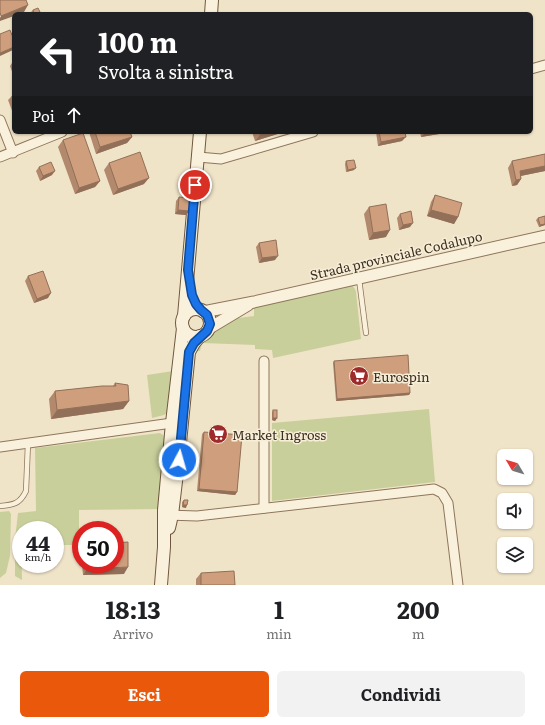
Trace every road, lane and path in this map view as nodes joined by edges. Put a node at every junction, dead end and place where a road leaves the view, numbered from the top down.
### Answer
1 (212, 0) edge
2 (211, 12) edge
3 (545, 65) edge
4 (533, 69) edge
5 (0, 120) edge
6 (57, 134) edge
7 (200, 134) edge
8 (306, 134) edge
9 (13, 153) junction
10 (0, 157) edge
11 (198, 157) junction
12 (545, 236) edge
13 (188, 270) junction
14 (359, 278) junction
15 (254, 302) junction
16 (202, 311) junction
17 (184, 322) junction
18 (204, 333) junction
19 (366, 333) dead end
20 (264, 361) dead end
21 (188, 366) junction
22 (172, 423) junction
23 (28, 443) junction
24 (0, 447) edge
25 (177, 473) junction
26 (0, 506) edge
27 (264, 508) junction
28 (168, 515) junction
29 (161, 585) edge
30 (458, 585) edge

1 - 2 main road
3 - 4 street
5 - 9 street
6 - 9 street
7 - 11 main road
8 - 11 street
9 - 10 street
11 - 13 main road
12 - 14 street, Strada provinciale Codalupo
13 - 16 main road
13 - 17 main road
14 - 15 street, Strada provinciale Codalupo
14 - 19 lane
15 - 16 street, Strada provinciale Codalupo
15 - 18 street
16 - 17 main road
16 - 18 main road
17 - 18 main road
17 - 22 main road
18 - 21 main road
20 - 27 street
21 - 22 street
21 - 25 main road
22 - 23 street
22 - 25 street
22 - 28 main road
23 - 24 street
23 - 26 lane
25 - 28 main road
27 - 28 street
27 - 30 street
28 - 29 main road

